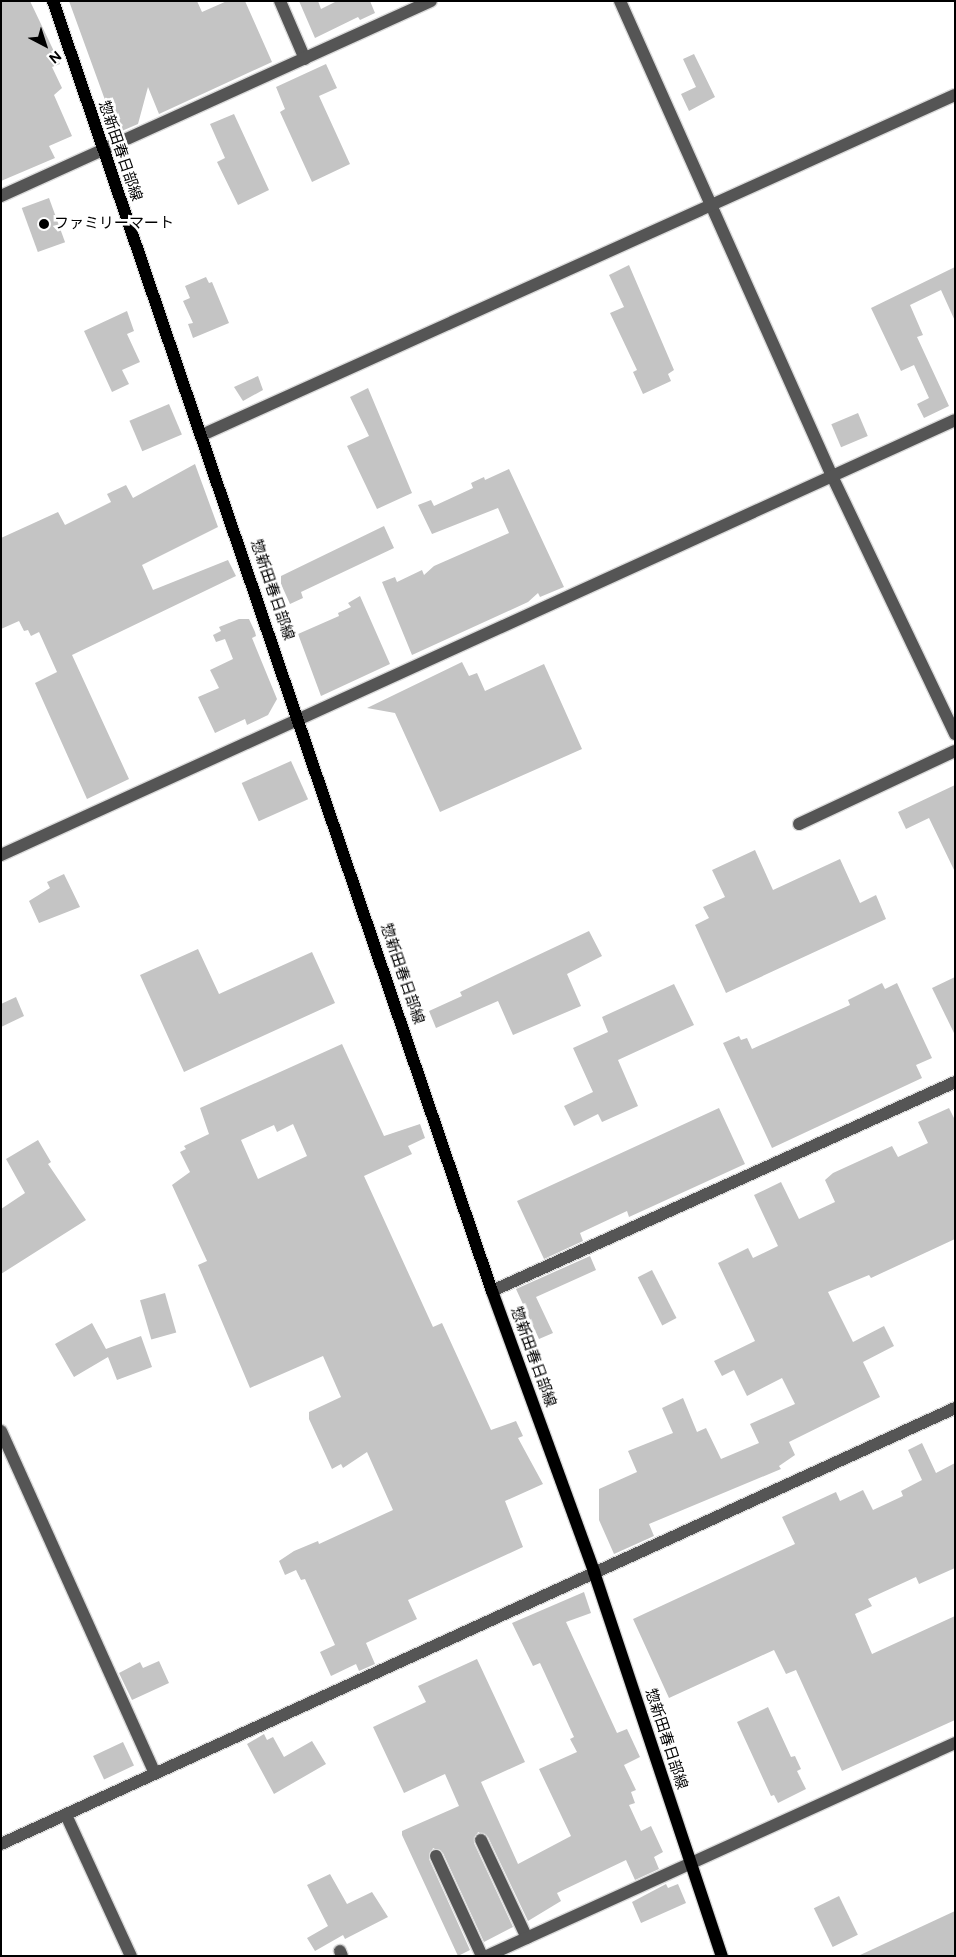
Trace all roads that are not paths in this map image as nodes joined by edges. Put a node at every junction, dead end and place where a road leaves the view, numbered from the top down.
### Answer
1 (53, 1) edge
2 (280, 1) edge
3 (432, 1) edge
4 (620, 1) edge
5 (305, 59) junction
6 (955, 95) edge
7 (102, 152) junction
8 (1, 196) edge
9 (712, 205) junction
10 (955, 420) edge
11 (202, 435) junction
12 (832, 476) junction
13 (299, 720) junction
14 (955, 734) edge
15 (955, 751) edge
16 (799, 824) dead end
17 (1, 855) edge
18 (955, 1082) edge
19 (492, 1291) junction
20 (955, 1408) edge
21 (1, 1431) edge
22 (594, 1572) junction
23 (955, 1743) edge
24 (155, 1773) junction
25 (66, 1815) junction
26 (481, 1840) dead end
27 (1, 1844) edge
28 (436, 1856) dead end
29 (691, 1865) junction
30 (527, 1938) junction
31 (131, 1956) edge
32 (482, 1956) edge
33 (487, 1956) edge
34 (722, 1956) edge

1 - 7 main road, 惣新田春日部線
2 - 5 street
3 - 5 street
4 - 9 street
5 - 7 street
6 - 9 street
7 - 8 street
7 - 11 main road, 惣新田春日部線
9 - 11 street
9 - 12 street
10 - 12 street
11 - 13 main road, 惣新田春日部線
12 - 13 street
12 - 14 street
13 - 17 street
13 - 19 main road, 惣新田春日部線
15 - 16 street
18 - 19 street
19 - 22 main road, 惣新田春日部線
20 - 22 street
21 - 24 street
22 - 24 street
22 - 29 main road, 惣新田春日部線
23 - 29 street
24 - 25 street
25 - 27 street
25 - 31 street
26 - 30 street
28 - 32 street
29 - 30 street
29 - 34 main road, 惣新田春日部線
30 - 33 street

